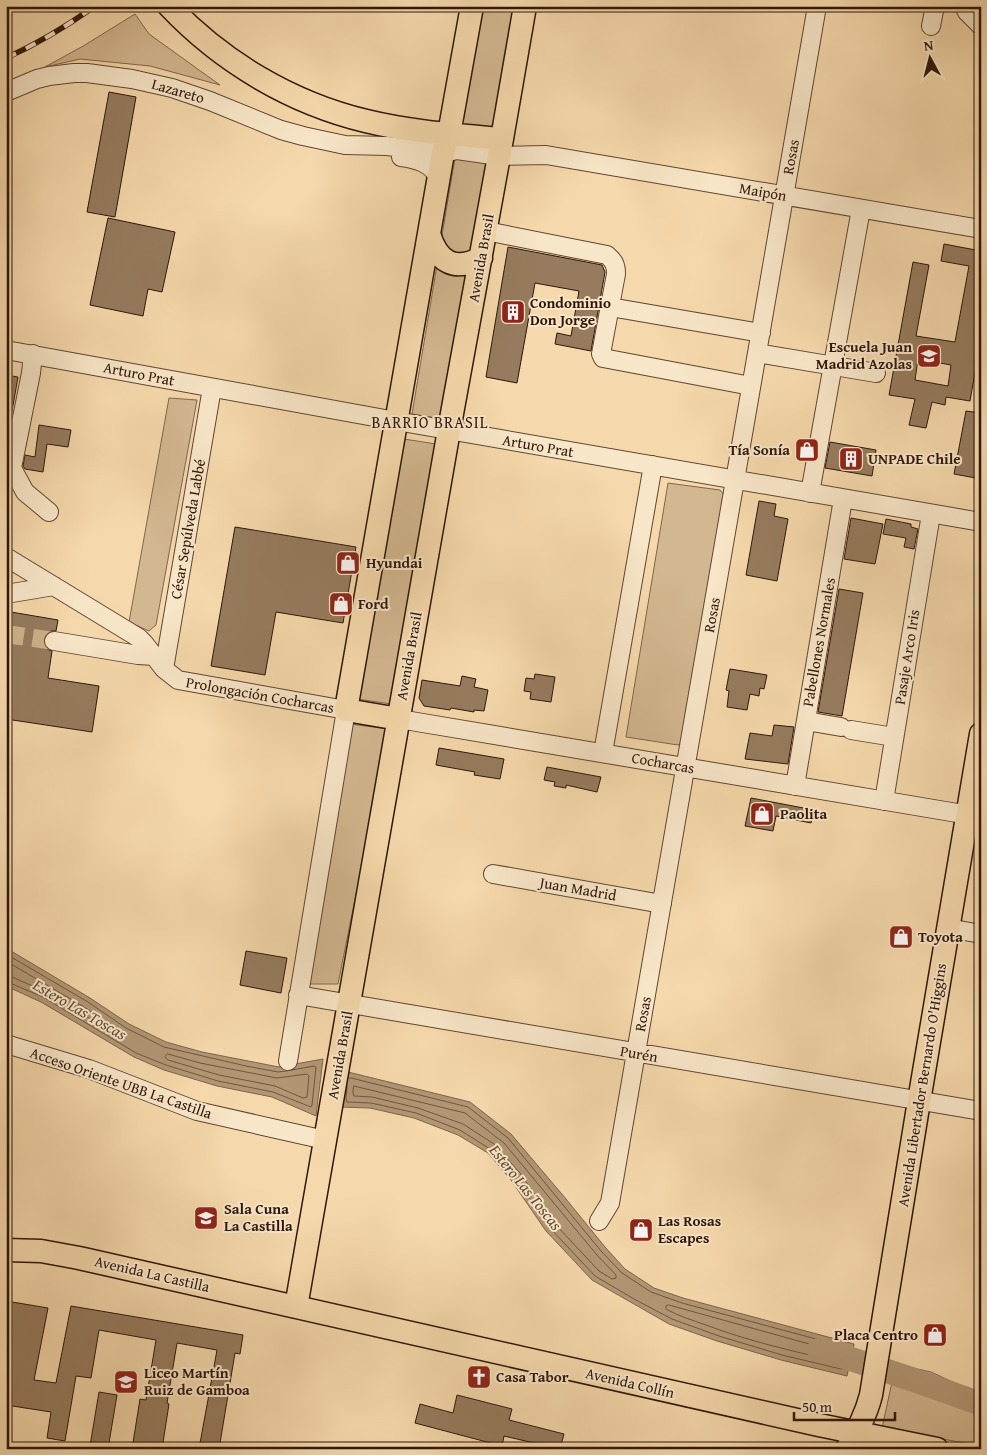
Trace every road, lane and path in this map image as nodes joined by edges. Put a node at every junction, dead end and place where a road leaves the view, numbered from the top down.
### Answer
1 (472, 6) edge
2 (525, 6) edge
3 (817, 6) edge
4 (935, 6) edge
5 (964, 6) edge
6 (170, 8) edge
7 (931, 26) dead end
8 (981, 26) edge
9 (6, 92) edge
10 (446, 144) junction
11 (345, 145) junction
12 (501, 147) junction
13 (439, 177) junction
14 (784, 196) junction
15 (861, 209) junction
16 (981, 229) edge
17 (486, 231) junction
18 (429, 234) junction
19 (481, 258) junction
20 (610, 308) junction
21 (760, 333) junction
22 (6, 350) edge
23 (757, 353) junction
24 (33, 354) junction
25 (833, 365) junction
26 (876, 373) dead end
27 (751, 386) junction
28 (212, 388) junction
29 (396, 421) junction
30 (449, 430) junction
31 (653, 466) junction
32 (735, 480) junction
33 (810, 493) junction
34 (843, 499) junction
35 (49, 512) dead end
36 (931, 514) junction
37 (981, 522) edge
38 (8, 560) edge
39 (54, 586) junction
40 (6, 594) edge
41 (54, 641) tunnel mouth
42 (159, 663) junction
43 (346, 710) junction
44 (398, 719) junction
45 (806, 721) junction
46 (981, 734) edge
47 (894, 737) junction
48 (603, 753) junction
49 (686, 767) junction
50 (795, 786) junction
51 (884, 801) junction
52 (974, 816) edge
53 (493, 874) dead end
54 (662, 904) junction
55 (948, 928) junction
56 (981, 934) edge
57 (298, 995) junction
58 (349, 1004) junction
59 (6, 1044) edge
60 (636, 1053) junction
61 (288, 1060) dead end
62 (919, 1101) junction
63 (981, 1111) edge
64 (326, 1134) junction
65 (599, 1221) dead end
66 (6, 1250) edge
67 (296, 1307) junction
68 (860, 1442) edge
69 (937, 1449) edge

1 - 10 main road
2 - 12 main road, Avenida Brasil
3 - 14 street, Rosas
4 - 7 street
5 - 8 street
6 - 10 main road, Maipón
9 - 11 street, Lazareto
10 - 11 street, Lazareto
10 - 12 main road, Maipón
10 - 13 main road
11 - 13 street, Lazareto
12 - 14 street, Maipón
12 - 17 main road, Avenida Brasil
13 - 18 main road
14 - 15 street, Maipón
14 - 21 street, Rosas
15 - 16 street, Maipón
15 - 25 street
17 - 19 main road, Avenida Brasil
17 - 20 street
18 - 19 main road
18 - 29 main road
19 - 30 main road, Avenida Brasil
20 - 21 street
20 - 27 street
21 - 23 street, Rosas
22 - 24 street, Arturo Prat
23 - 25 street
23 - 27 street, Rosas
24 - 28 street, Arturo Prat
24 - 35 street
25 - 26 street
25 - 33 street
27 - 32 street, Rosas
28 - 29 street, Arturo Prat
28 - 42 street, César Sepúlveda Labbé
29 - 30 street, Arturo Prat
29 - 43 main road
30 - 31 street, Arturo Prat
30 - 44 main road, Avenida Brasil
31 - 32 street, Arturo Prat
31 - 48 street
32 - 33 street, Arturo Prat
32 - 49 street, Rosas
33 - 34 street, Arturo Prat
34 - 36 street, Arturo Prat
34 - 45 street, Pabellones Normales
36 - 37 street, Arturo Prat
36 - 47 street, Pasaje Arco Iris
38 - 39 street, Prolongación Cocharcas
39 - 40 street
39 - 42 street, Prolongación Cocharcas
41 - 42 street
42 - 43 street, Prolongación Cocharcas
43 - 44 main road, Cocharcas
43 - 57 street
44 - 48 street, Cocharcas
44 - 58 main road, Avenida Brasil
45 - 47 street
45 - 50 street, Pabellones Normales
46 - 52 main road, Avenida Libertador Bernardo O'Higgins
47 - 51 street, Pasaje Arco Iris
48 - 49 street, Cocharcas
49 - 50 street, Cocharcas
49 - 54 street, Rosas
50 - 51 street, Cocharcas
51 - 52 street, Cocharcas
52 - 55 main road, Avenida Libertador Bernardo O'Higgins
53 - 54 street, Juan Madrid
54 - 60 street, Rosas
55 - 56 street
55 - 62 main road, Avenida Libertador Bernardo O'Higgins
57 - 58 street, Purén
57 - 61 street
58 - 60 street, Purén
58 - 64 main road, Avenida Brasil
59 - 64 street, Acceso Oriente UBB La Castilla
60 - 62 street, Purén
60 - 65 street, Rosas
62 - 63 street, Purén
62 - 68 main road, Avenida Libertador Bernardo O'Higgins
64 - 67 main road, Avenida Brasil
66 - 67 main road, Avenida La Castilla
67 - 68 main road, Avenida Collín
68 - 69 main road, Avenida Collín

